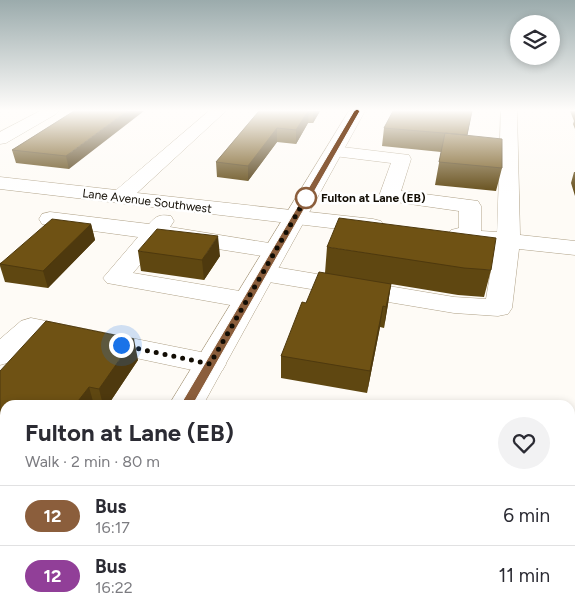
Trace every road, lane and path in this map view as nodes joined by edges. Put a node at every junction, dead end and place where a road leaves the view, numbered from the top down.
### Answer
1 (185, 140) edge
2 (340, 140) edge
3 (509, 140) edge
4 (334, 151) junction
5 (0, 183) edge
6 (78, 192) junction
7 (120, 197) junction
8 (176, 204) junction
9 (294, 218) junction
10 (394, 229) edge
11 (155, 232) junction
12 (442, 234) edge
13 (470, 237) junction
14 (508, 240) junction
15 (575, 248) edge
16 (269, 262) junction
17 (247, 300) junction
18 (0, 355) edge
19 (210, 364) junction
20 (189, 400) edge

1 - 7 street
2 - 4 street
3 - 14 street
4 - 9 street
4 - 13 street
5 - 6 street, Lane Avenue Southwest
6 - 7 street, Lane Avenue Southwest
6 - 11 street
7 - 8 street, Lane Avenue Southwest
8 - 9 street, Lane Avenue Southwest
8 - 11 street
9 - 10 street, Lane Avenue Southwest
9 - 16 street
11 - 16 street
11 - 17 street
12 - 13 street
13 - 14 street
14 - 15 street
14 - 16 street
16 - 17 street
17 - 19 street
18 - 19 street
19 - 20 street

